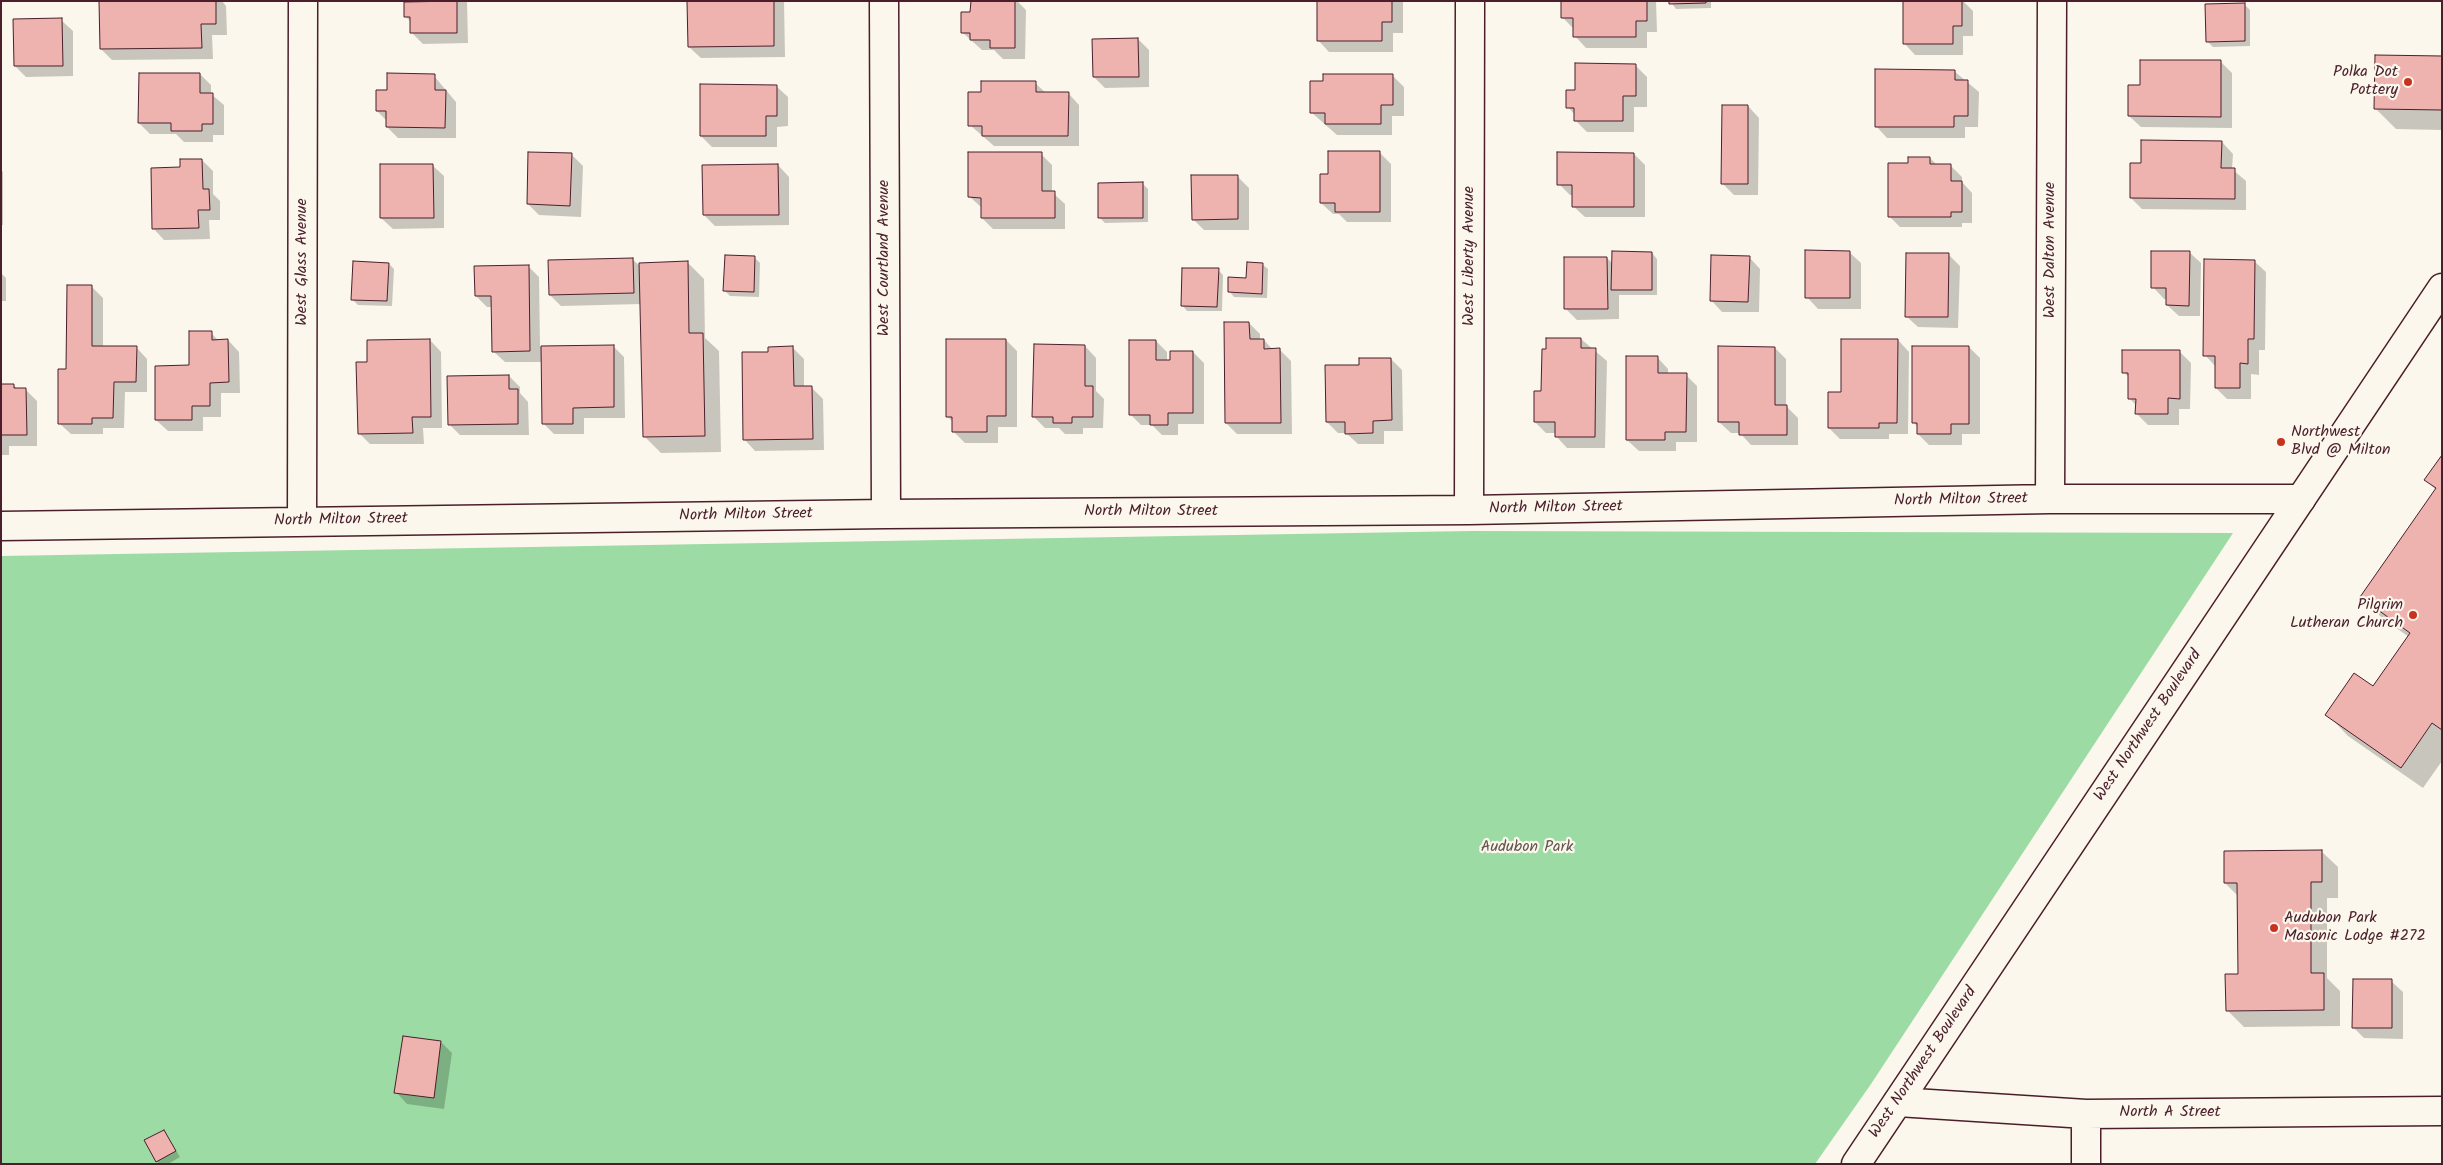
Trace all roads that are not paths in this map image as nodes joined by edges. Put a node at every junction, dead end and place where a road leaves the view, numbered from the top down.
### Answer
1 (304, 1) edge
2 (884, 1) edge
3 (1470, 1) edge
4 (2052, 1) edge
5 (2442, 288) edge
6 (2050, 499) junction
7 (2300, 499) junction
8 (1469, 510) junction
9 (886, 514) junction
10 (302, 522) junction
11 (1, 526) edge
12 (1898, 1102) junction
13 (2442, 1111) edge
14 (2086, 1114) junction
15 (1856, 1164) edge
16 (2086, 1164) edge

1 - 10 street, West Glass Avenue
2 - 9 street, West Courtland Avenue
3 - 8 street, West Liberty Avenue
4 - 6 street, West Dalton Avenue
5 - 7 street, West Northwest Boulevard
6 - 7 street, North Milton Street
6 - 8 street, North Milton Street
7 - 12 street, West Northwest Boulevard
8 - 9 street, North Milton Street
9 - 10 street, North Milton Street
10 - 11 street, North Milton Street
12 - 14 street, North A Street
12 - 15 street, West Northwest Boulevard
13 - 14 street, North A Street
14 - 16 street

